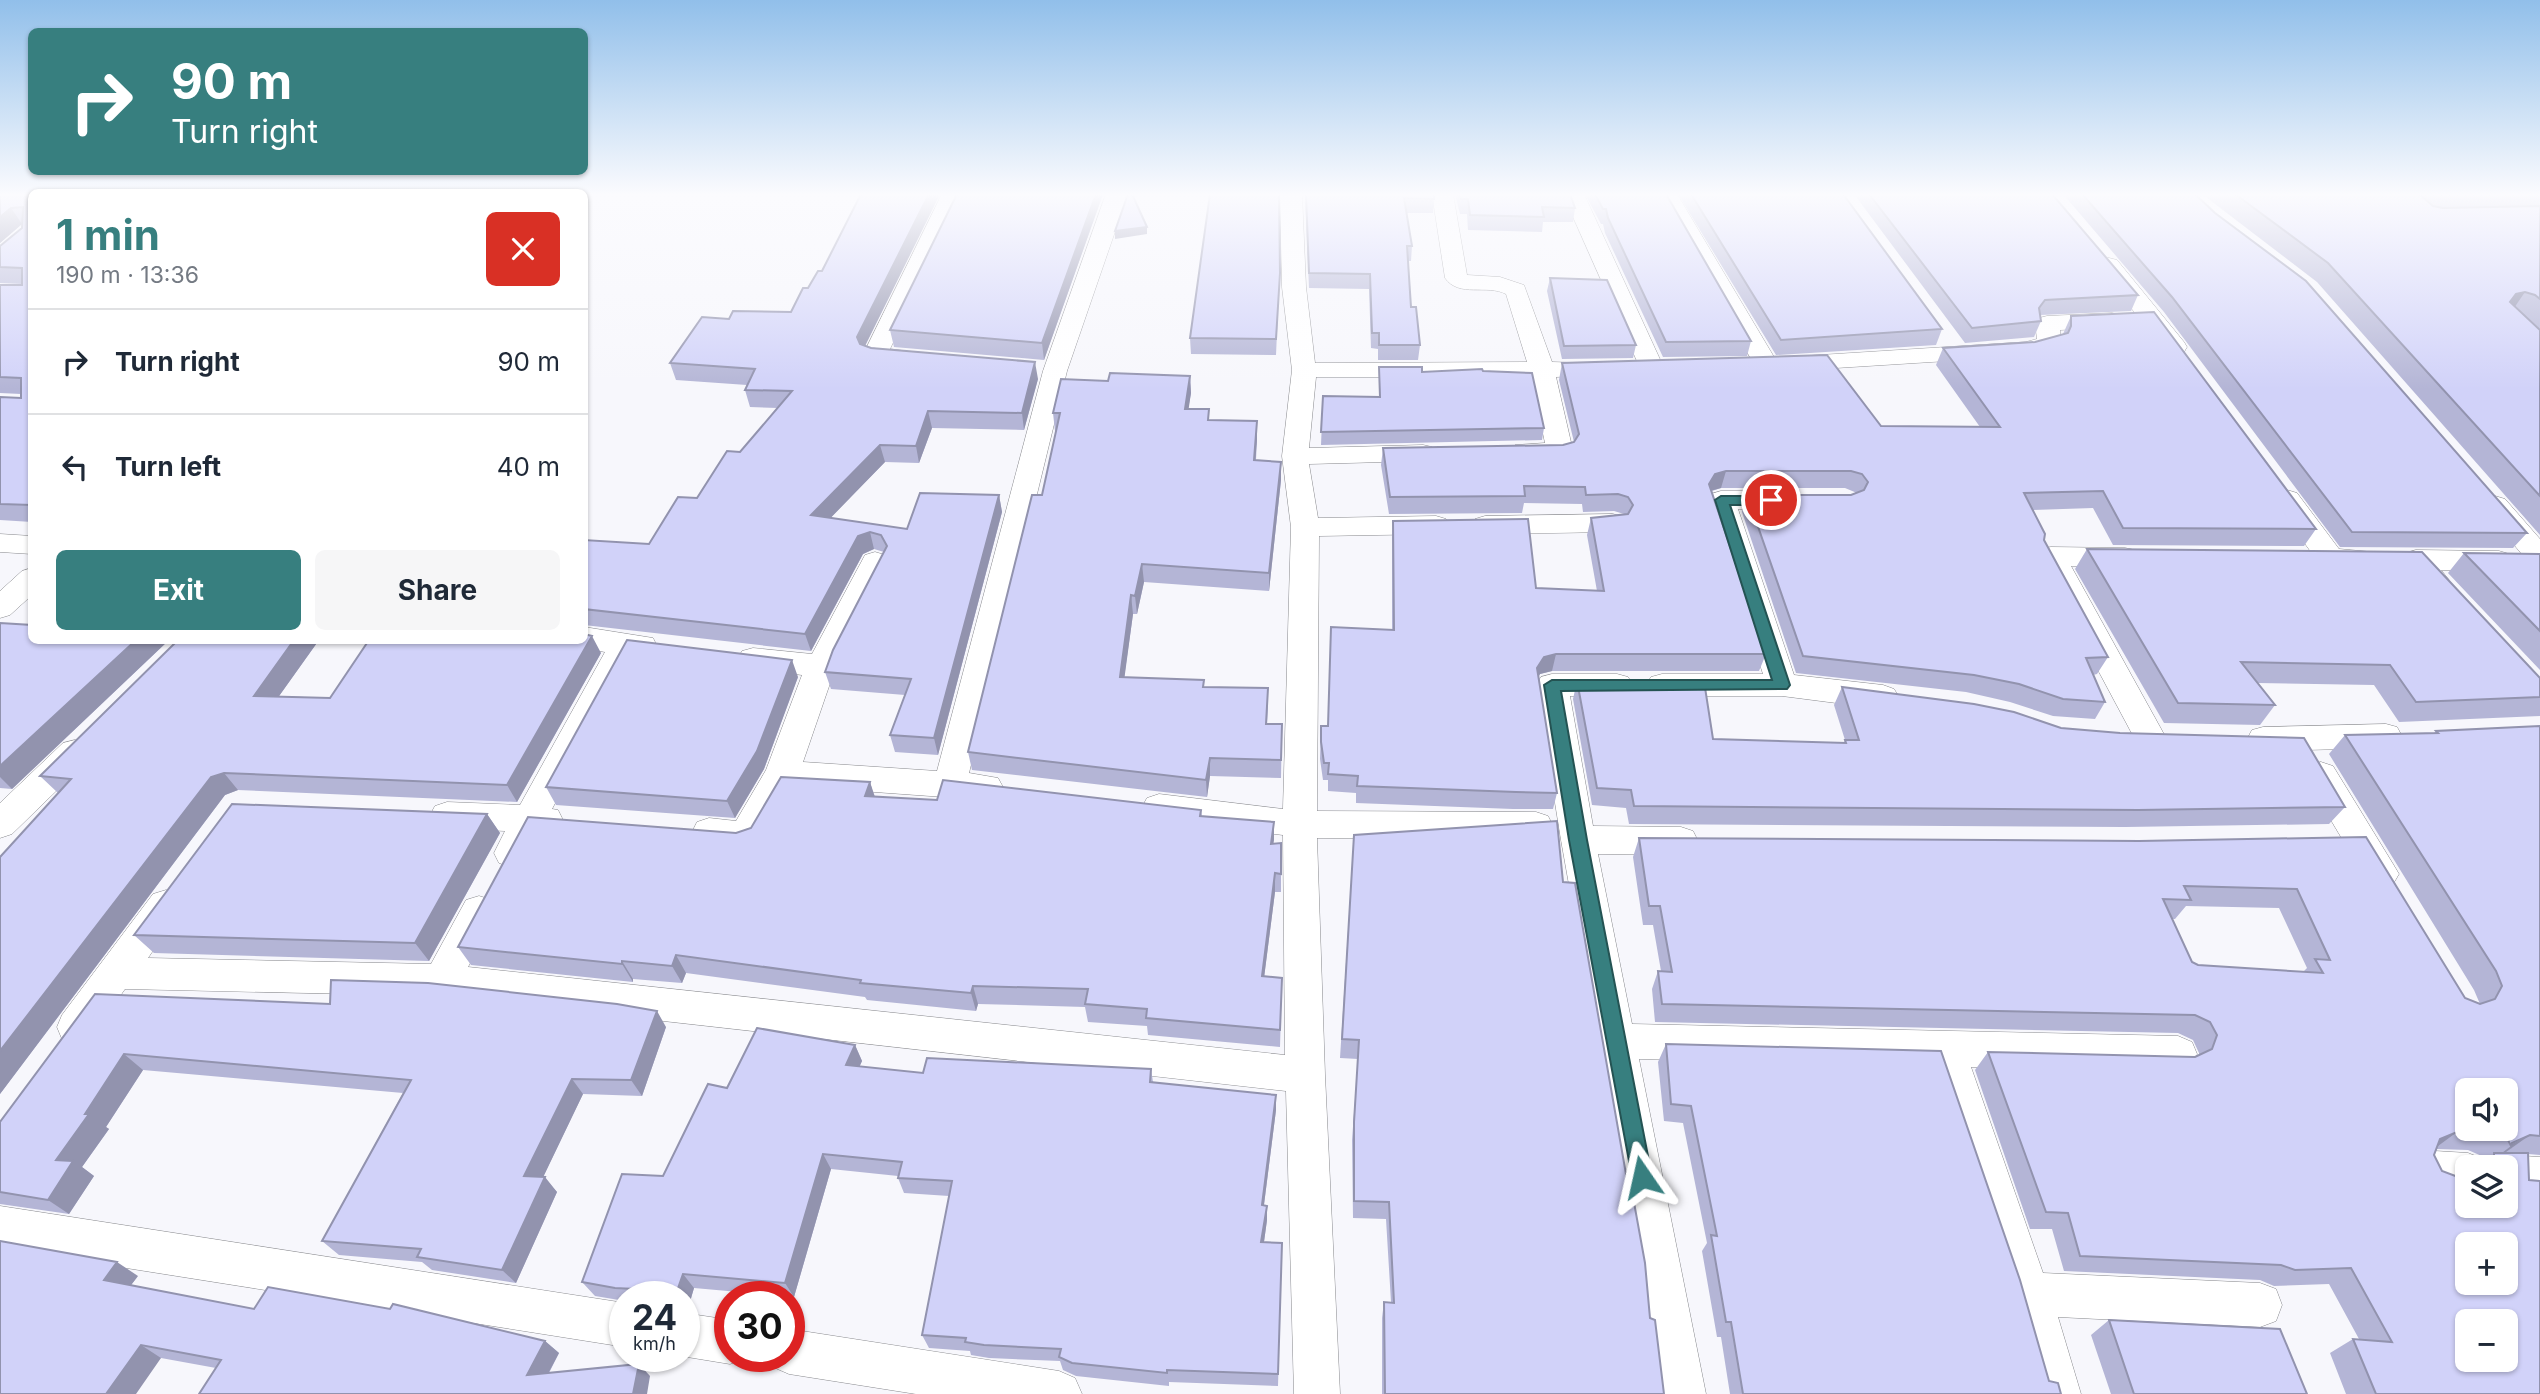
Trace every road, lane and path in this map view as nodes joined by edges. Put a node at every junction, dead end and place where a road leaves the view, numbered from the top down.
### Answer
1 (921, 259) edge
2 (1089, 259) edge
3 (1293, 259) edge
4 (1453, 259) edge
5 (1602, 259) edge
6 (1705, 259) edge
7 (2104, 259) edge
8 (2154, 319) junction
9 (1942, 332) edge
10 (1957, 353) junction
11 (931, 360) edge
12 (2186, 362) edge
13 (1742, 366) edge
14 (1768, 366) junction
15 (1651, 368) junction
16 (1677, 368) edge
17 (1304, 370) junction
18 (1542, 370) junction
19 (1504, 452) edge
20 (1448, 453) edge
21 (1295, 456) junction
22 (2274, 482) edge
23 (2477, 485) edge
24 (1817, 500) edge
25 (1612, 523) edge
26 (1305, 527) junction
27 (0, 543) edge
28 (28, 545) edge
29 (2149, 557) edge
30 (2540, 559) edge
31 (2416, 561) junction
32 (875, 562) edge
33 (28, 582) edge
34 (2454, 601) edge
35 (0, 608) edge
36 (588, 639) edge
37 (624, 644) junction
38 (676, 650) edge
39 (729, 656) edge
40 (821, 666) junction
41 (1782, 685) junction
42 (1913, 701) edge
43 (101, 727) edge
44 (2414, 735) edge
45 (2108, 736) edge
46 (2231, 738) edge
47 (2300, 741) junction
48 (782, 773) junction
49 (950, 783) junction
50 (1017, 791) edge
51 (1125, 803) edge
52 (418, 814) edge
53 (529, 819) junction
54 (583, 823) edge
55 (0, 824) edge
56 (1300, 824) junction
57 (678, 830) edge
58 (1577, 833) junction
59 (2319, 840) edge
60 (2361, 840) junction
61 (1714, 841) edge
62 (181, 884) edge
63 (2396, 898) edge
64 (116, 973) junction
65 (442, 980) junction
66 (1616, 1041) junction
67 (1945, 1048) junction
68 (58, 1051) edge
69 (2178, 1054) edge
70 (1304, 1075) junction
71 (2518, 1176) edge
72 (2540, 1177) edge
73 (0, 1227) edge
74 (2029, 1294) junction
75 (2260, 1305) dead end
76 (609, 1322) edge
77 (805, 1354) edge
78 (1059, 1394) edge
79 (1317, 1394) edge
80 (1684, 1394) edge
81 (2058, 1394) edge

1 - 11 street
2 - 49 street
3 - 17 street
4 - 18 street
5 - 15 street
6 - 14 street
7 - 8 street
8 - 10 street
8 - 12 street
9 - 10 street
10 - 14 street
13 - 14 street
15 - 16 street
15 - 18 street
17 - 18 street
17 - 21 street
18 - 19 street
20 - 21 street
21 - 26 street
22 - 31 street
23 - 30 street
24 - 41 street
25 - 26 street
26 - 56 street
27 - 28 street
29 - 45 street
30 - 31 street
31 - 34 street
32 - 40 street
33 - 35 street
36 - 37 street
37 - 38 street
37 - 53 street
39 - 40 street
40 - 48 street
41 - 42 street
41 - 58 street
43 - 55 street
44 - 47 street
46 - 47 street
47 - 60 street
48 - 49 street
48 - 57 street
49 - 50 street
51 - 56 street
52 - 53 street
53 - 54 street
53 - 65 street
56 - 58 street
56 - 70 street
58 - 61 street
58 - 66 street
59 - 60 street
60 - 63 street
62 - 64 street
64 - 65 street
64 - 68 street
65 - 70 street
66 - 67 street
66 - 80 street
67 - 69 street
67 - 74 street
70 - 79 street
71 - 72 street
73 - 76 street
74 - 75 street
74 - 81 street
77 - 78 street

